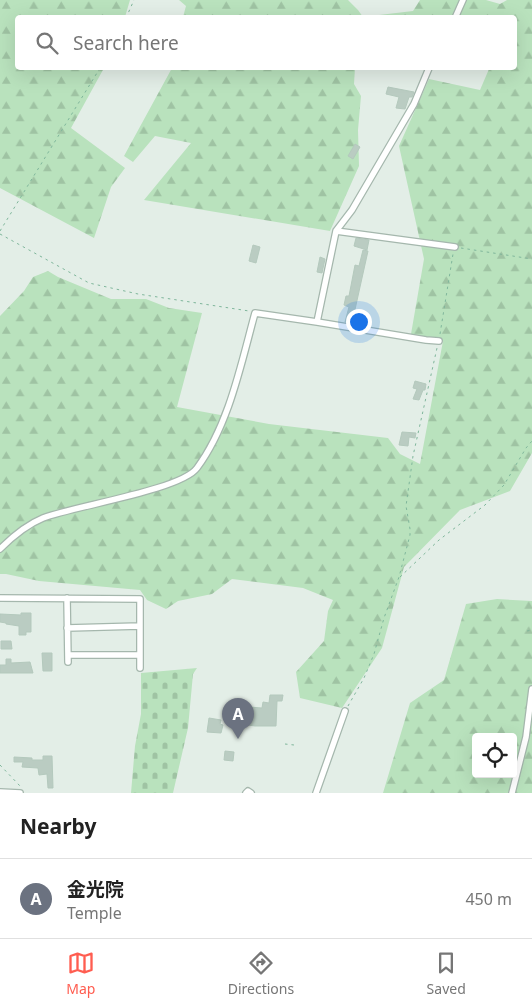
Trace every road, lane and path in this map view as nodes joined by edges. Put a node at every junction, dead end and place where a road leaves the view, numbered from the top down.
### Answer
1 (134, 0) edge
2 (463, 0) edge
3 (127, 15) edge
4 (456, 15) edge
5 (99, 70) edge
6 (428, 70) edge
7 (336, 231) junction
8 (0, 233) edge
9 (455, 247) junction
10 (532, 260) edge
11 (256, 312) junction
12 (317, 322) junction
13 (439, 341) junction
14 (532, 442) edge
15 (0, 549) edge
16 (399, 577) junction
17 (0, 598) edge
18 (66, 598) junction
19 (140, 626) junction
20 (67, 628) junction
21 (532, 630) edge
22 (527, 631) dead end
23 (140, 655) junction
24 (140, 668) dead end
25 (532, 689) edge
26 (345, 711) joint
27 (286, 744) dead end
28 (294, 745) dead end
29 (0, 765) edge
30 (21, 790) edge
31 (0, 792) edge
32 (246, 793) edge
33 (251, 793) edge
34 (316, 793) edge
35 (512, 793) edge

1 - 3 path
2 - 4 street
5 - 8 path
6 - 7 street
7 - 9 street
7 - 12 street
8 - 11 path
9 - 10 path
9 - 13 path
11 - 12 street
11 - 15 street
12 - 13 street
13 - 16 path
14 - 16 path
16 - 26 path
17 - 18 street
18 - 19 street
18 - 20 street
19 - 20 street
19 - 23 street
20 - 23 street
21 - 22 path
23 - 24 street
25 - 35 street
26 - 34 street
27 - 28 path
29 - 30 path
30 - 31 street
32 - 33 street

